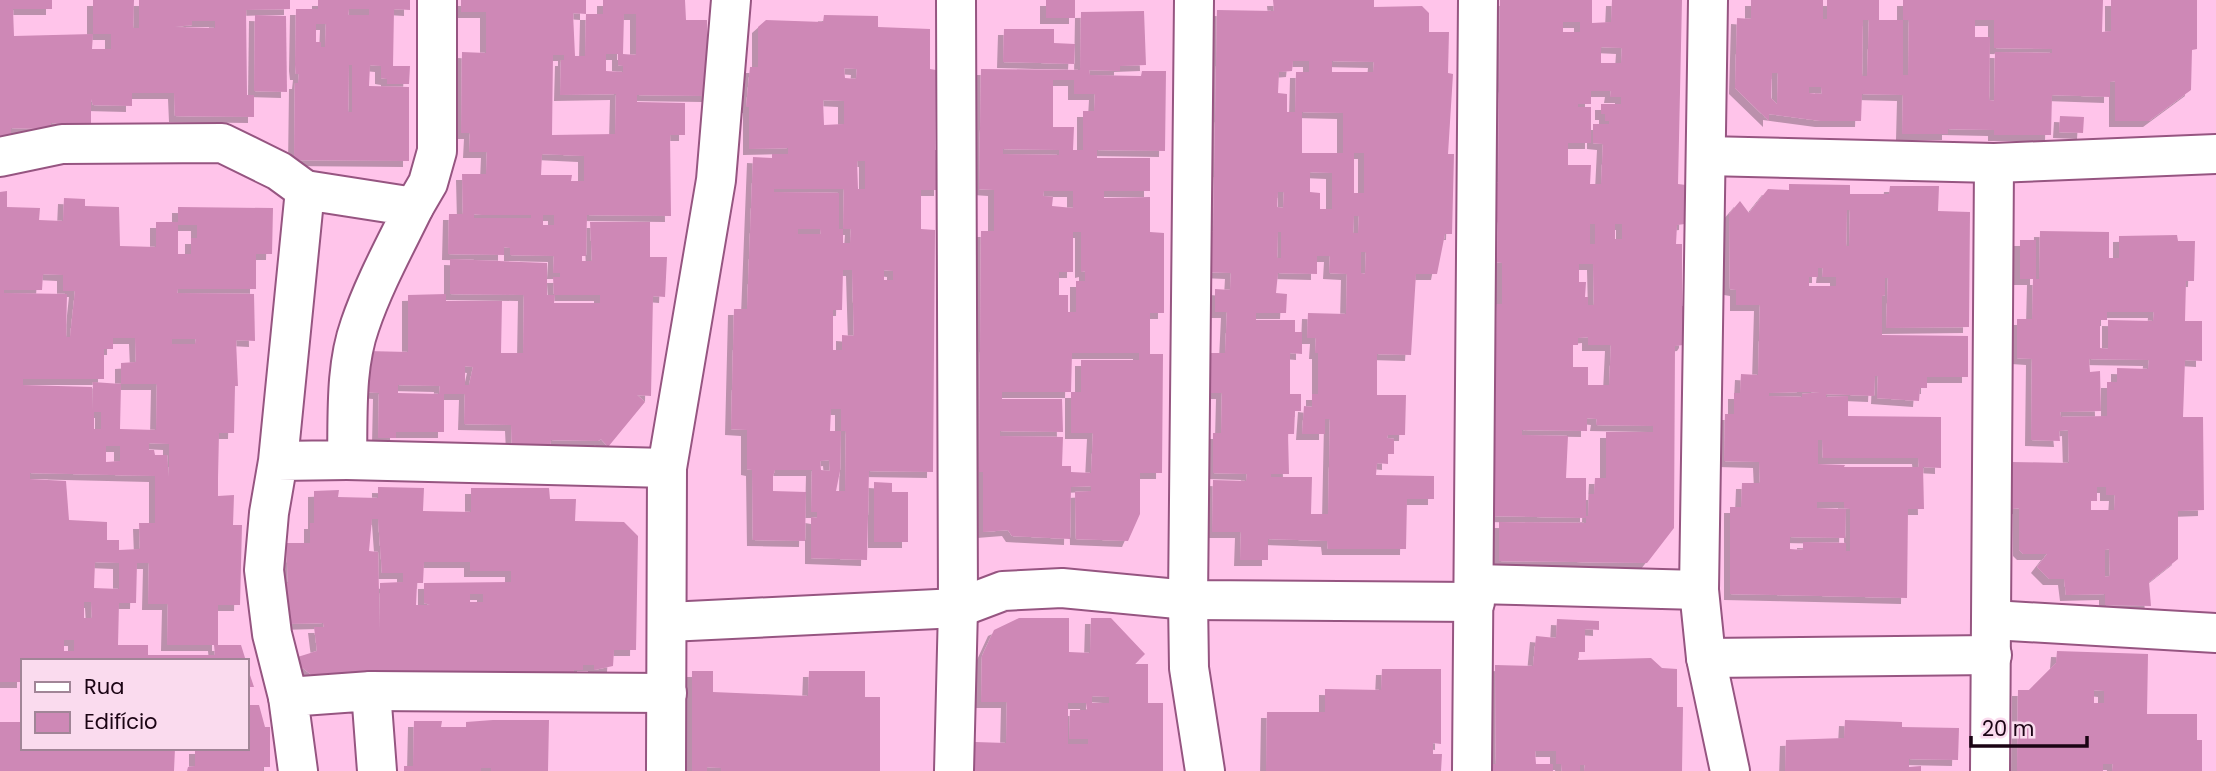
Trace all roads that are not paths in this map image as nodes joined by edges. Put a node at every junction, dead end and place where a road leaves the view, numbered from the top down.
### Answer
1 (437, 0) edge
2 (731, 0) edge
3 (956, 0) edge
4 (1194, 0) edge
5 (1478, 0) edge
6 (1708, 0) edge
7 (2216, 154) edge
8 (1706, 156) junction
9 (0, 157) edge
10 (1994, 163) junction
11 (305, 190) junction
12 (414, 207) junction
13 (347, 460) junction
14 (278, 461) junction
15 (667, 468) junction
16 (1699, 590) junction
17 (1475, 593) junction
18 (1188, 600) junction
19 (958, 608) junction
20 (668, 622) junction
21 (2216, 633) edge
22 (1992, 638) junction
23 (1706, 658) junction
24 (371, 691) junction
25 (667, 693) junction
26 (288, 697) junction
27 (298, 771) edge
28 (377, 771) edge
29 (666, 771) edge
30 (954, 771) edge
31 (1205, 771) edge
32 (1472, 771) edge
33 (1730, 771) edge
34 (1990, 771) edge

1 - 12 street
2 - 15 street
3 - 19 street
4 - 18 street
5 - 17 street
6 - 8 street
7 - 10 street
8 - 10 street
8 - 16 street
9 - 11 street
10 - 22 street
11 - 12 street
11 - 14 street
12 - 13 street
13 - 14 street
13 - 15 street
14 - 26 street
15 - 20 street
16 - 17 street
16 - 23 street
17 - 18 street
17 - 32 street
18 - 19 street
18 - 31 street
19 - 20 street
19 - 30 street
20 - 25 street
21 - 22 street
22 - 23 street
22 - 34 street
23 - 33 street
24 - 25 street
24 - 26 street
24 - 28 street
25 - 29 street
26 - 27 street

